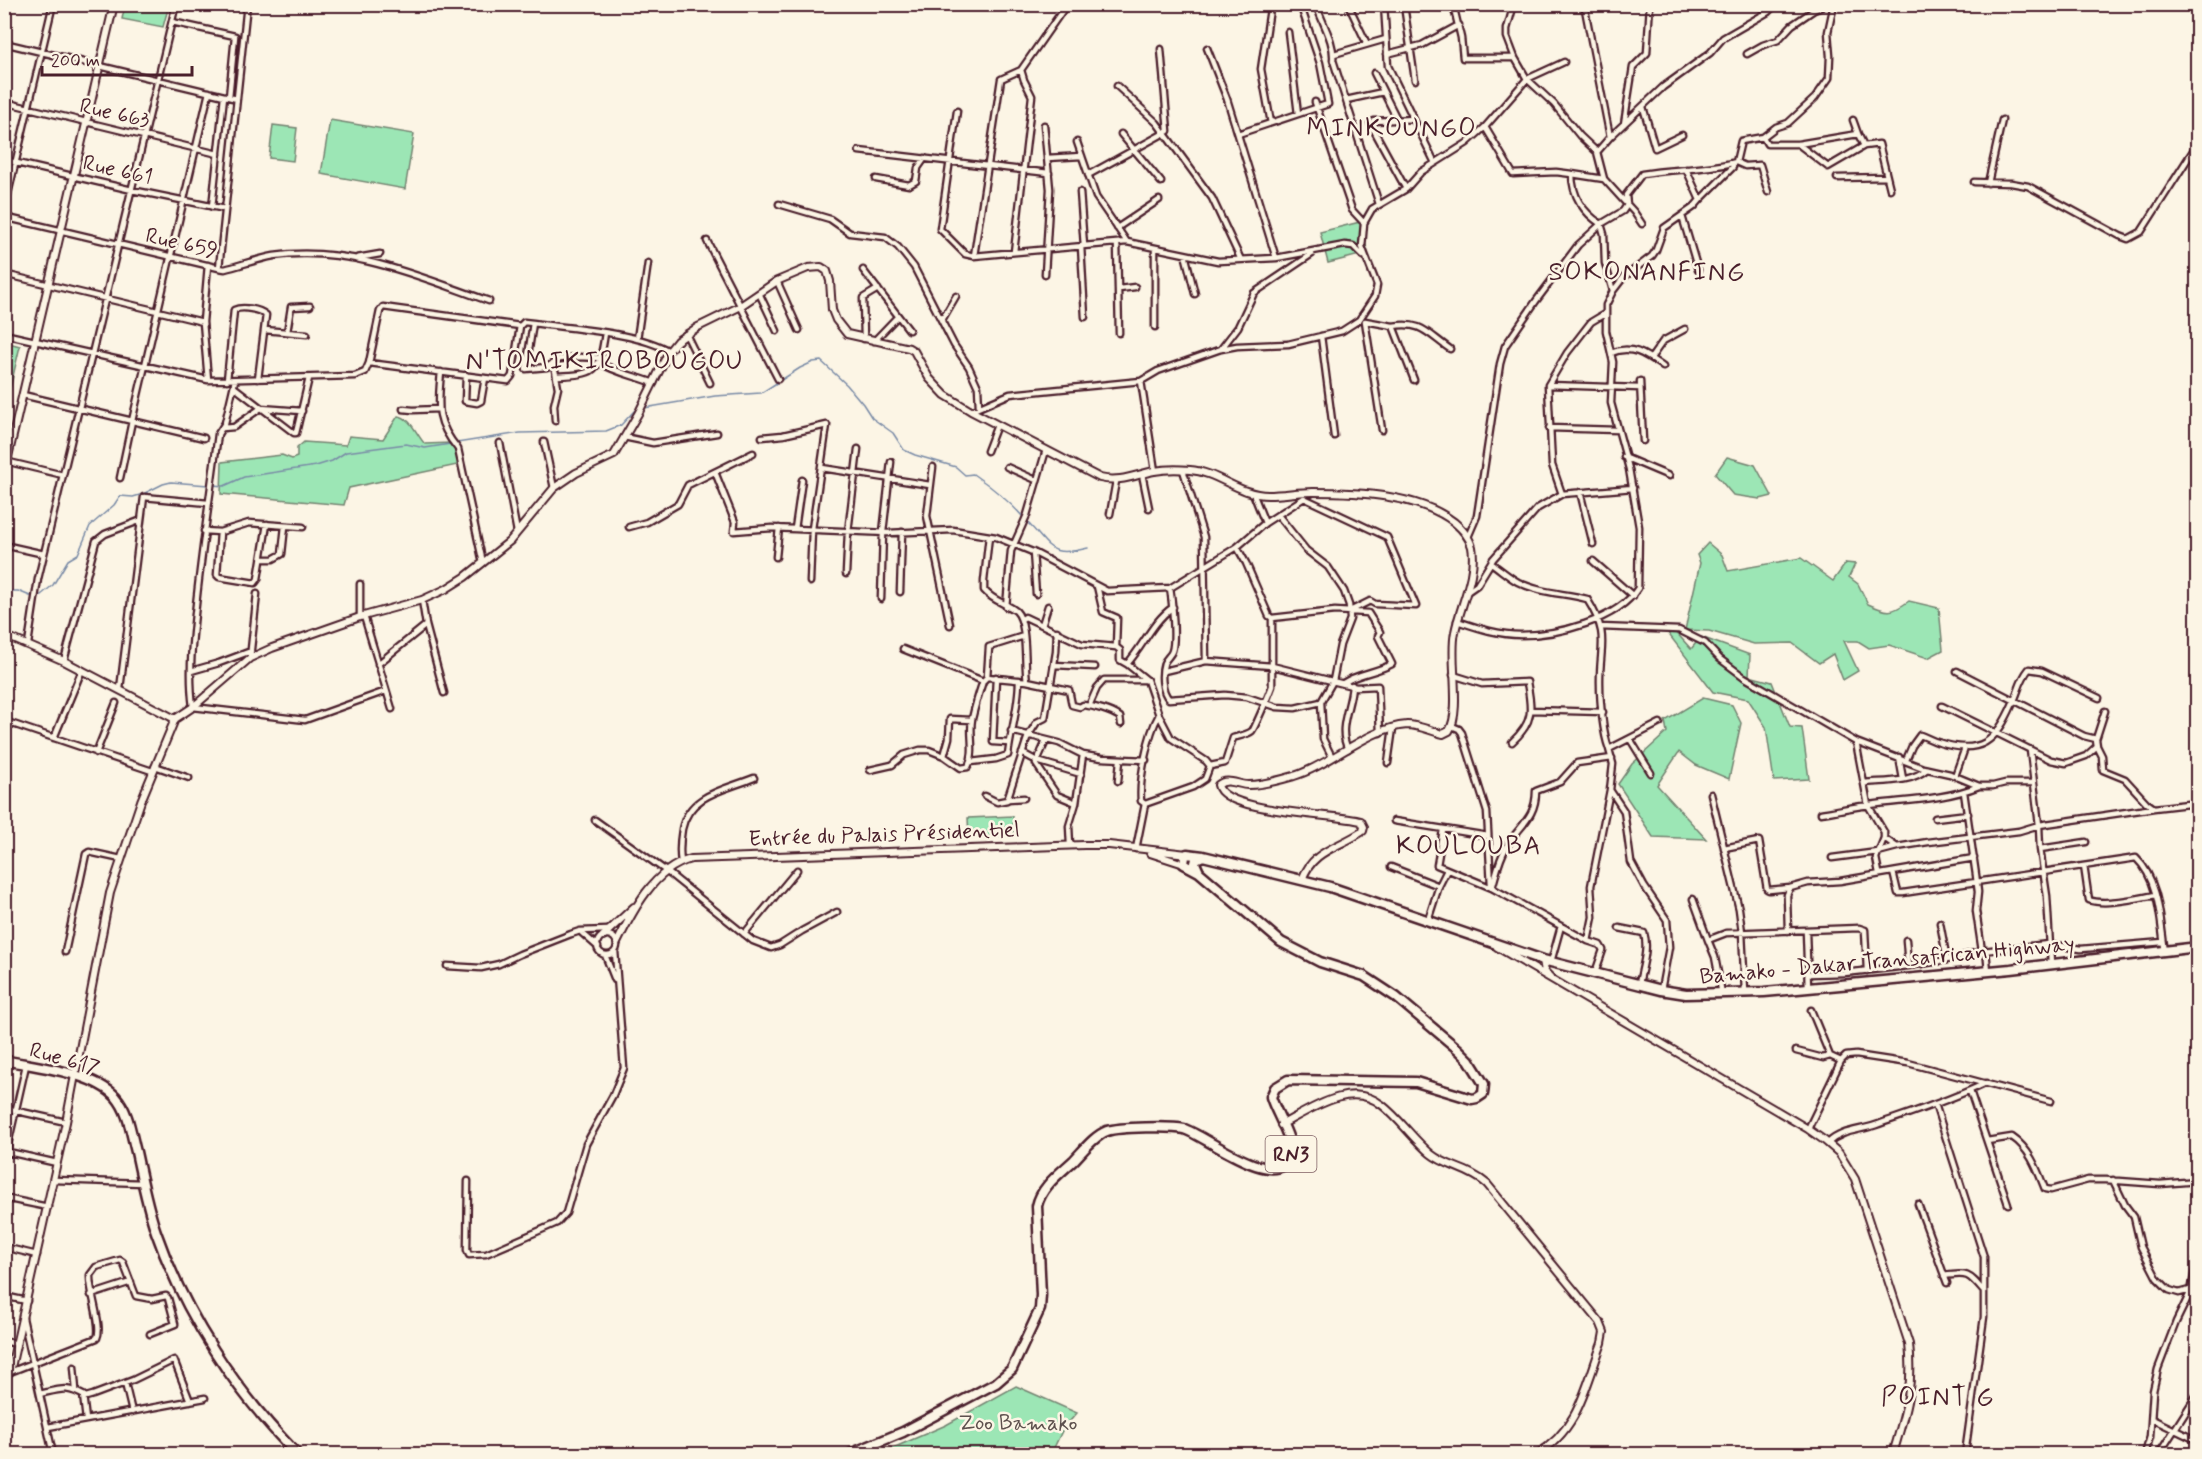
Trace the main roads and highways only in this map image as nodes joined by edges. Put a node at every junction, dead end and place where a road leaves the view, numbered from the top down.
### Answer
1 (1203, 856) junction
2 (1199, 872) junction
3 (2198, 947) edge
4 (4, 1060) edge
5 (297, 1455) edge
6 (850, 1455) edge

1 - 2 highway
1 - 2 highway, Bamako - Dakar Transafrican Highway / RN3
1 - 3 highway, Bamako - Dakar Transafrican Highway
2 - 6 highway, RN3
4 - 5 highway, Rue 617

